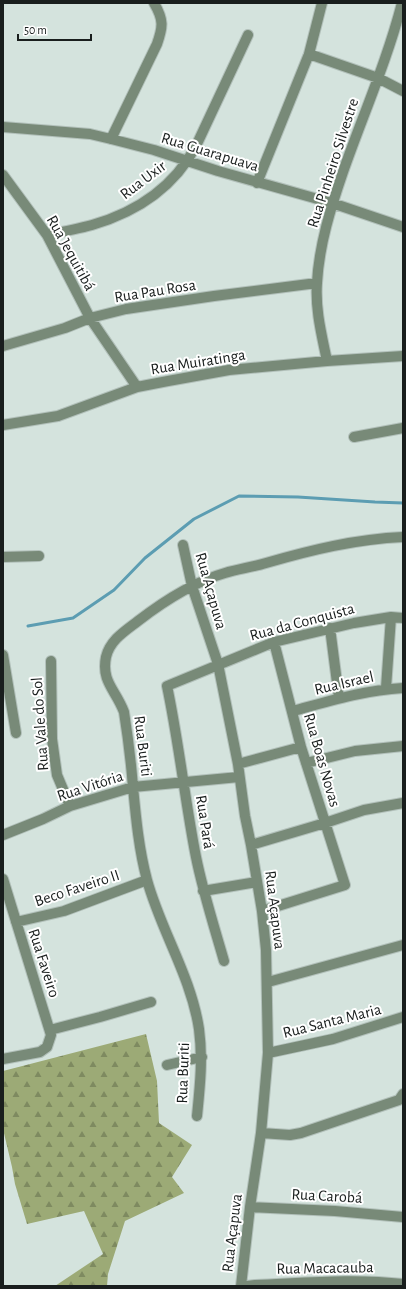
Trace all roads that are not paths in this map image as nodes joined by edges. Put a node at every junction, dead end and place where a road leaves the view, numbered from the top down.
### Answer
1 (154, 3) edge
2 (322, 3) edge
3 (402, 3) edge
4 (248, 35) dead end
5 (309, 54) junction
6 (378, 78) junction
7 (403, 91) edge
8 (3, 127) edge
9 (111, 139) junction
10 (188, 161) junction
11 (3, 175) edge
12 (257, 182) junction
13 (332, 203) junction
14 (403, 227) edge
15 (47, 235) junction
16 (317, 283) junction
17 (90, 318) junction
18 (3, 346) edge
19 (403, 356) edge
20 (327, 361) junction
21 (137, 387) junction
22 (3, 425) edge
23 (403, 428) edge
24 (354, 437) dead end
25 (403, 537) edge
26 (183, 545) dead end
27 (39, 556) dead end
28 (3, 557) edge
29 (192, 586) junction
30 (390, 617) junction
31 (403, 618) edge
32 (330, 628) junction
33 (274, 642) junction
34 (3, 655) edge
35 (51, 661) dead end
36 (218, 664) junction
37 (167, 686) joint
38 (386, 688) junction
39 (403, 688) edge
40 (339, 698) junction
41 (292, 711) junction
42 (16, 733) dead end
43 (403, 746) edge
44 (301, 747) junction
45 (306, 763) junction
46 (238, 764) junction
47 (239, 777) junction
48 (184, 782) junction
49 (133, 787) junction
50 (403, 803) edge
51 (70, 806) junction
52 (325, 823) junction
53 (3, 835) edge
54 (251, 845) junction
55 (3, 879) edge
56 (147, 880) junction
57 (257, 882) junction
58 (204, 892) junction
59 (262, 911) junction
60 (16, 922) junction
61 (403, 945) edge
62 (224, 961) dead end
63 (268, 982) junction
64 (151, 1002) dead end
65 (403, 1017) edge
66 (50, 1030) junction
67 (268, 1053) junction
68 (202, 1057) junction
69 (3, 1059) edge
70 (167, 1065) dead end
71 (403, 1094) edge
72 (197, 1116) dead end
73 (261, 1134) junction
74 (250, 1207) junction
75 (403, 1217) edge
76 (403, 1284) edge
77 (241, 1286) edge
78 (247, 1286) edge

1 - 9 street
2 - 5 street
3 - 6 street, Rua Pinheiro Silvestre
4 - 10 street, Rua Uxir
5 - 6 street
5 - 12 street
6 - 7 street
6 - 13 street, Rua Pinheiro Silvestre
8 - 9 street, Rua Guarapuava
9 - 10 street, Rua Guarapuava
10 - 12 street, Rua Guarapuava
10 - 15 street, Rua Uxir
11 - 15 street, Rua Jequitibá
12 - 13 street, Rua Guarapuava
13 - 14 street, Rua Guarapuava
13 - 16 street, Rua Pinheiro Silvestre
15 - 17 street, Rua Jequitibá
16 - 17 street, Rua Pau Rosa
16 - 20 street, Rua Pinheiro Silvestre
17 - 18 street, Rua Pau Rosa
17 - 21 street, Rua Jequitibá
19 - 20 street, Rua Muiratinga
20 - 21 street, Rua Muiratinga
21 - 22 street, Rua Muiratinga
23 - 24 street
25 - 29 street, Rua Buriti
26 - 29 street, Rua Açapuva
27 - 28 street
29 - 36 street, Rua Açapuva
29 - 49 street, Rua Buriti
30 - 31 street, Rua da Conquista
30 - 32 street, Rua da Conquista
30 - 38 street
32 - 33 street, Rua da Conquista
32 - 40 street
33 - 36 street, Rua da Conquista
33 - 41 street, Rua Boas Novas
34 - 42 street
35 - 51 street, Rua Vale do Sol
36 - 37 street, Rua da Conquista
36 - 46 street, Rua Açapuva
37 - 48 street, Rua Pará
38 - 39 street, Rua Israel
38 - 40 street, Rua Israel
40 - 41 street, Rua Israel
41 - 44 street, Rua Boas Novas
43 - 45 street
44 - 45 street, Rua Boas Novas
44 - 46 street
45 - 52 street, Rua Boas Novas
46 - 47 street, Rua Açapuva
47 - 48 street, Rua Vitória
47 - 54 street, Rua Açapuva
48 - 49 street, Rua Vitória
48 - 58 street, Rua Pará
49 - 51 street, Rua Vitória
49 - 56 street, Rua Buriti
50 - 52 street
51 - 53 street, Rua Vitória
52 - 54 street
52 - 59 street, Rua Boas Novas
54 - 57 street, Rua Açapuva
55 - 60 street, Rua Faveiro
56 - 60 street, Beco Faveiro II
56 - 68 street, Rua Buriti
57 - 58 street
57 - 59 street, Rua Açapuva
58 - 62 street, Rua Pará
59 - 63 street, Rua Açapuva
60 - 66 street, Rua Faveiro
61 - 63 street
63 - 67 street, Rua Açapuva
64 - 66 street
65 - 67 street, Rua Santa Maria
66 - 69 street
67 - 73 street, Rua Açapuva
68 - 70 street
68 - 72 street, Rua Buriti
71 - 73 street
73 - 74 street, Rua Açapuva
74 - 75 street, Rua Carobá
74 - 77 street, Rua Açapuva
76 - 78 street, Rua Macacauba

